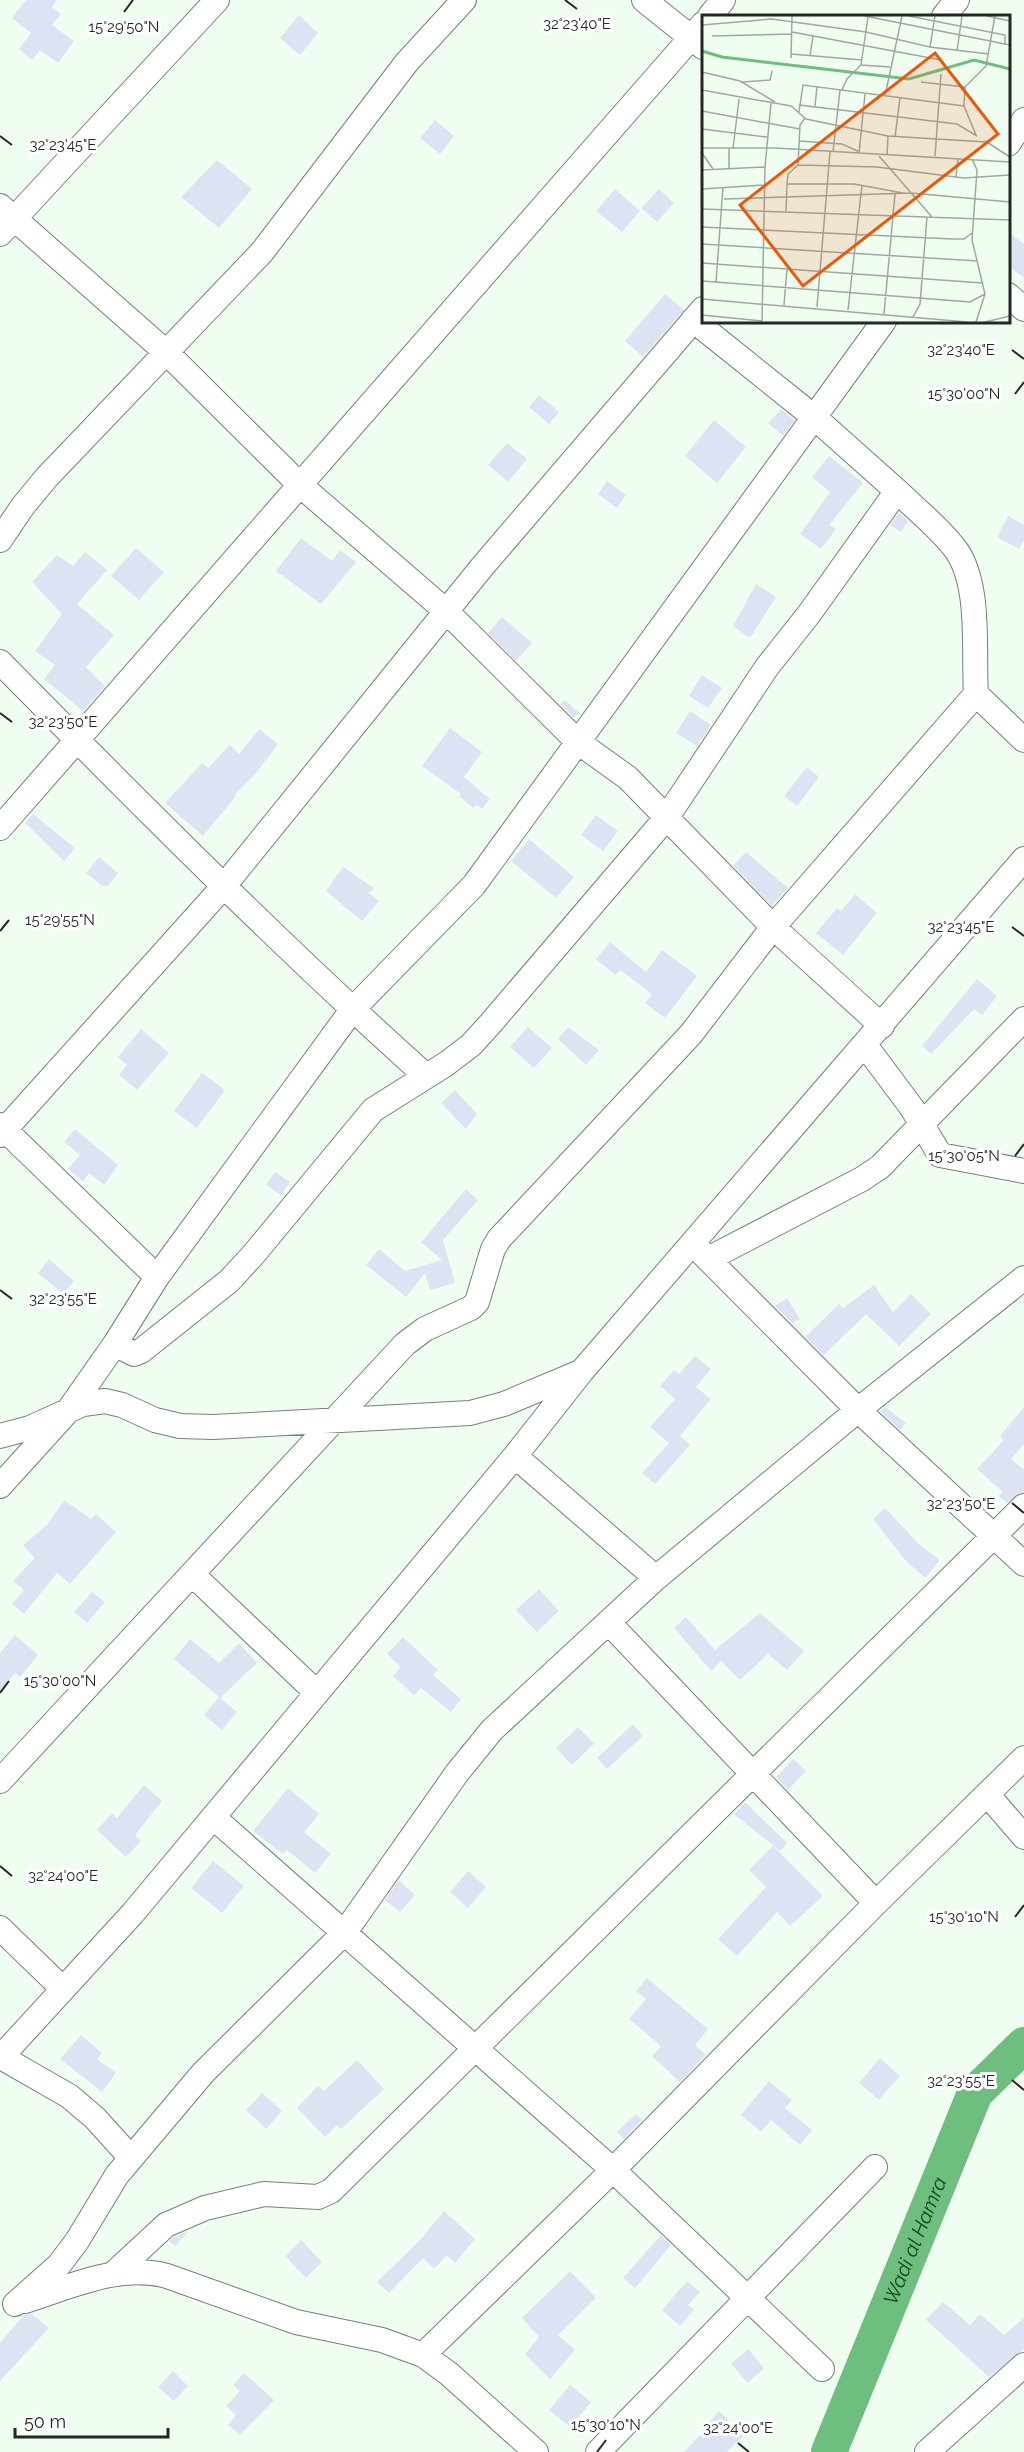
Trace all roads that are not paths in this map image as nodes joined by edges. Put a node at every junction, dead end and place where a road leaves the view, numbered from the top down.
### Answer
1 (217, 0) edge
2 (464, 0) edge
3 (644, 0) edge
4 (723, 0) edge
5 (957, 0) edge
6 (711, 15) edge
7 (945, 15) edge
8 (699, 37) edge
9 (1024, 120) edge
10 (1009, 142) edge
11 (5, 219) edge
12 (1009, 296) edge
13 (1024, 309) edge
14 (698, 315) edge
15 (706, 322) edge
16 (883, 322) edge
17 (167, 353) junction
18 (814, 417) junction
19 (300, 485) junction
20 (897, 491) junction
21 (0, 540) edge
22 (446, 611) junction
23 (0, 662) edge
24 (976, 694) junction
25 (77, 740) junction
26 (1024, 740) edge
27 (578, 742) junction
28 (667, 817) junction
29 (0, 828) edge
30 (1024, 859) edge
31 (224, 886) junction
32 (773, 927) junction
33 (352, 1010) junction
34 (1024, 1019) edge
35 (882, 1026) junction
36 (865, 1045) junction
37 (426, 1076) junction
38 (921, 1123) junction
39 (2, 1130) edge
40 (1024, 1171) edge
41 (700, 1251) junction
42 (157, 1277) junction
43 (1024, 1278) edge
44 (115, 1344) junction
45 (582, 1371) junction
46 (858, 1410) junction
47 (68, 1411) junction
48 (334, 1421) junction
49 (0, 1436) edge
50 (515, 1456) junction
51 (0, 1486) edge
52 (1024, 1506) edge
53 (994, 1537) junction
54 (1024, 1564) edge
55 (193, 1575) junction
56 (656, 1578) junction
57 (609, 1623) junction
58 (318, 1693) junction
59 (1024, 1758) edge
60 (753, 1774) junction
61 (0, 1781) edge
62 (987, 1794) junction
63 (213, 1818) junction
64 (1024, 1837) edge
65 (876, 1903) junction
66 (0, 1928) edge
67 (345, 1932) junction
68 (63, 1989) junction
69 (477, 2048) junction
70 (1, 2058) edge
71 (131, 2158) junction
72 (875, 2168) dead end
73 (614, 2170) junction
74 (113, 2274) junction
75 (746, 2298) junction
76 (7, 2307) edge
77 (423, 2355) junction
78 (1024, 2365) edge
79 (822, 2369) dead end
80 (536, 2452) edge
81 (598, 2452) edge
82 (927, 2452) edge

1 - 11 street
2 - 17 street
3 - 8 street
4 - 6 street
5 - 7 street
8 - 19 street
9 - 10 street
11 - 17 street
12 - 13 street
14 - 22 street
15 - 18 street
16 - 18 street
17 - 19 street
17 - 21 street
18 - 20 street
18 - 27 street
19 - 22 street
19 - 25 street
20 - 24 street
20 - 28 street
22 - 27 street
22 - 31 street
23 - 25 street
24 - 26 street
24 - 32 street
25 - 29 street
25 - 31 street
27 - 28 street
27 - 33 street
28 - 32 street
28 - 37 street
30 - 35 street
31 - 33 street
31 - 39 street
32 - 35 street
32 - 48 street
33 - 37 street
33 - 42 street
34 - 38 street
35 - 36 street
36 - 38 street
36 - 41 street
37 - 44 street
38 - 40 street
38 - 41 street
39 - 42 street
41 - 45 street
41 - 46 street
42 - 44 street
43 - 46 street
44 - 47 street
45 - 48 street
45 - 50 street
46 - 53 street
46 - 56 street
47 - 48 street
47 - 49 street
47 - 51 street
48 - 55 street
50 - 56 street
50 - 58 street
52 - 53 street
53 - 54 street
53 - 60 street
55 - 58 street
55 - 61 street
56 - 57 street
57 - 60 street
57 - 67 street
58 - 63 street
59 - 62 street
60 - 65 street
60 - 69 street
62 - 64 street
62 - 65 street
63 - 67 street
63 - 68 street
65 - 73 street
66 - 68 street
67 - 69 street
67 - 71 street
68 - 70 street
69 - 73 street
69 - 74 street
70 - 71 street
71 - 76 street
72 - 75 street
73 - 75 street
73 - 77 street
74 - 76 street
74 - 77 street
75 - 79 street
75 - 81 street
77 - 80 street
78 - 82 street

